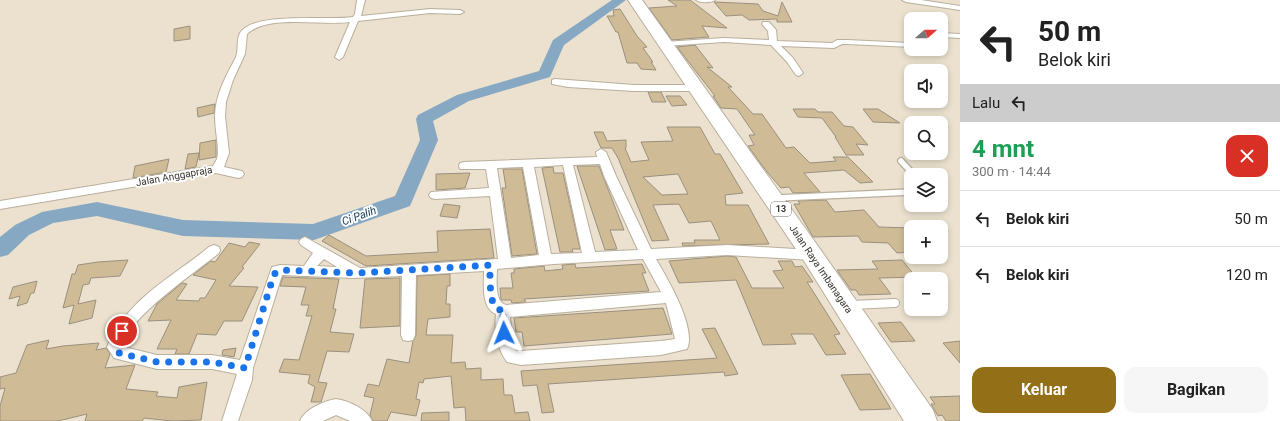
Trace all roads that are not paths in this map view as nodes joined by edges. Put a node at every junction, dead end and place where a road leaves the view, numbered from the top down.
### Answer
1 (361, 0) edge
2 (635, 0) edge
3 (700, 0) edge
4 (711, 0) edge
5 (906, 0) edge
6 (960, 8) edge
7 (460, 12) dead end
8 (355, 19) junction
9 (766, 24) dead end
10 (948, 35) edge
11 (960, 36) edge
12 (773, 43) junction
13 (664, 44) junction
14 (904, 45) edge
15 (339, 57) dead end
16 (799, 73) dead end
17 (555, 82) dead end
18 (695, 88) junction
19 (566, 161) junction
20 (901, 161) dead end
21 (528, 163) junction
22 (492, 164) junction
23 (464, 166) dead end
24 (908, 168) edge
25 (216, 169) junction
26 (238, 174) dead end
27 (496, 192) junction
28 (904, 192) edge
29 (435, 195) dead end
30 (773, 198) junction
31 (0, 205) edge
32 (305, 242) dead end
33 (214, 250) dead end
34 (323, 252) junction
35 (647, 254) junction
36 (812, 255) junction
37 (590, 258) junction
38 (546, 260) junction
39 (498, 264) junction
40 (410, 269) junction
41 (308, 270) junction
42 (358, 273) junction
43 (671, 297) junction
44 (895, 303) dead end
45 (846, 306) junction
46 (506, 311) junction
47 (408, 335) dead end
48 (245, 368) junction
49 (230, 421) edge
50 (308, 421) edge
51 (364, 421) edge
52 (922, 421) edge

1 - 8 street
2 - 13 highway, Jalan Raya Imbanagara / 13
3 - 4 street
5 - 6 street
7 - 8 street
8 - 15 street
8 - 25 street, Jalan Anggapraja
9 - 12 street
10 - 11 street
12 - 13 street
12 - 14 street
12 - 16 street
13 - 18 highway, Jalan Raya Imbanagara / 13
17 - 18 street
18 - 30 highway, Jalan Raya Imbanagara / 13
19 - 21 street
19 - 35 street
19 - 37 street
20 - 24 lane
21 - 22 street
21 - 38 street
22 - 23 street
22 - 27 street
25 - 26 street
25 - 31 street, Jalan Anggapraja
27 - 29 street
27 - 39 street
28 - 30 lane
30 - 36 highway, Jalan Raya Imbanagara / 13
32 - 34 street
33 - 48 street
34 - 41 street
34 - 42 street
35 - 36 street
35 - 37 street
35 - 43 street
36 - 45 highway, Jalan Raya Imbanagara / 13
37 - 38 street
38 - 39 street
39 - 40 street
39 - 46 street
40 - 42 street
40 - 47 street
41 - 42 street
41 - 48 street
43 - 46 street
43 - 46 street
44 - 45 lane
45 - 52 highway, Jalan Raya Imbanagara / 13
48 - 49 street
50 - 51 street

